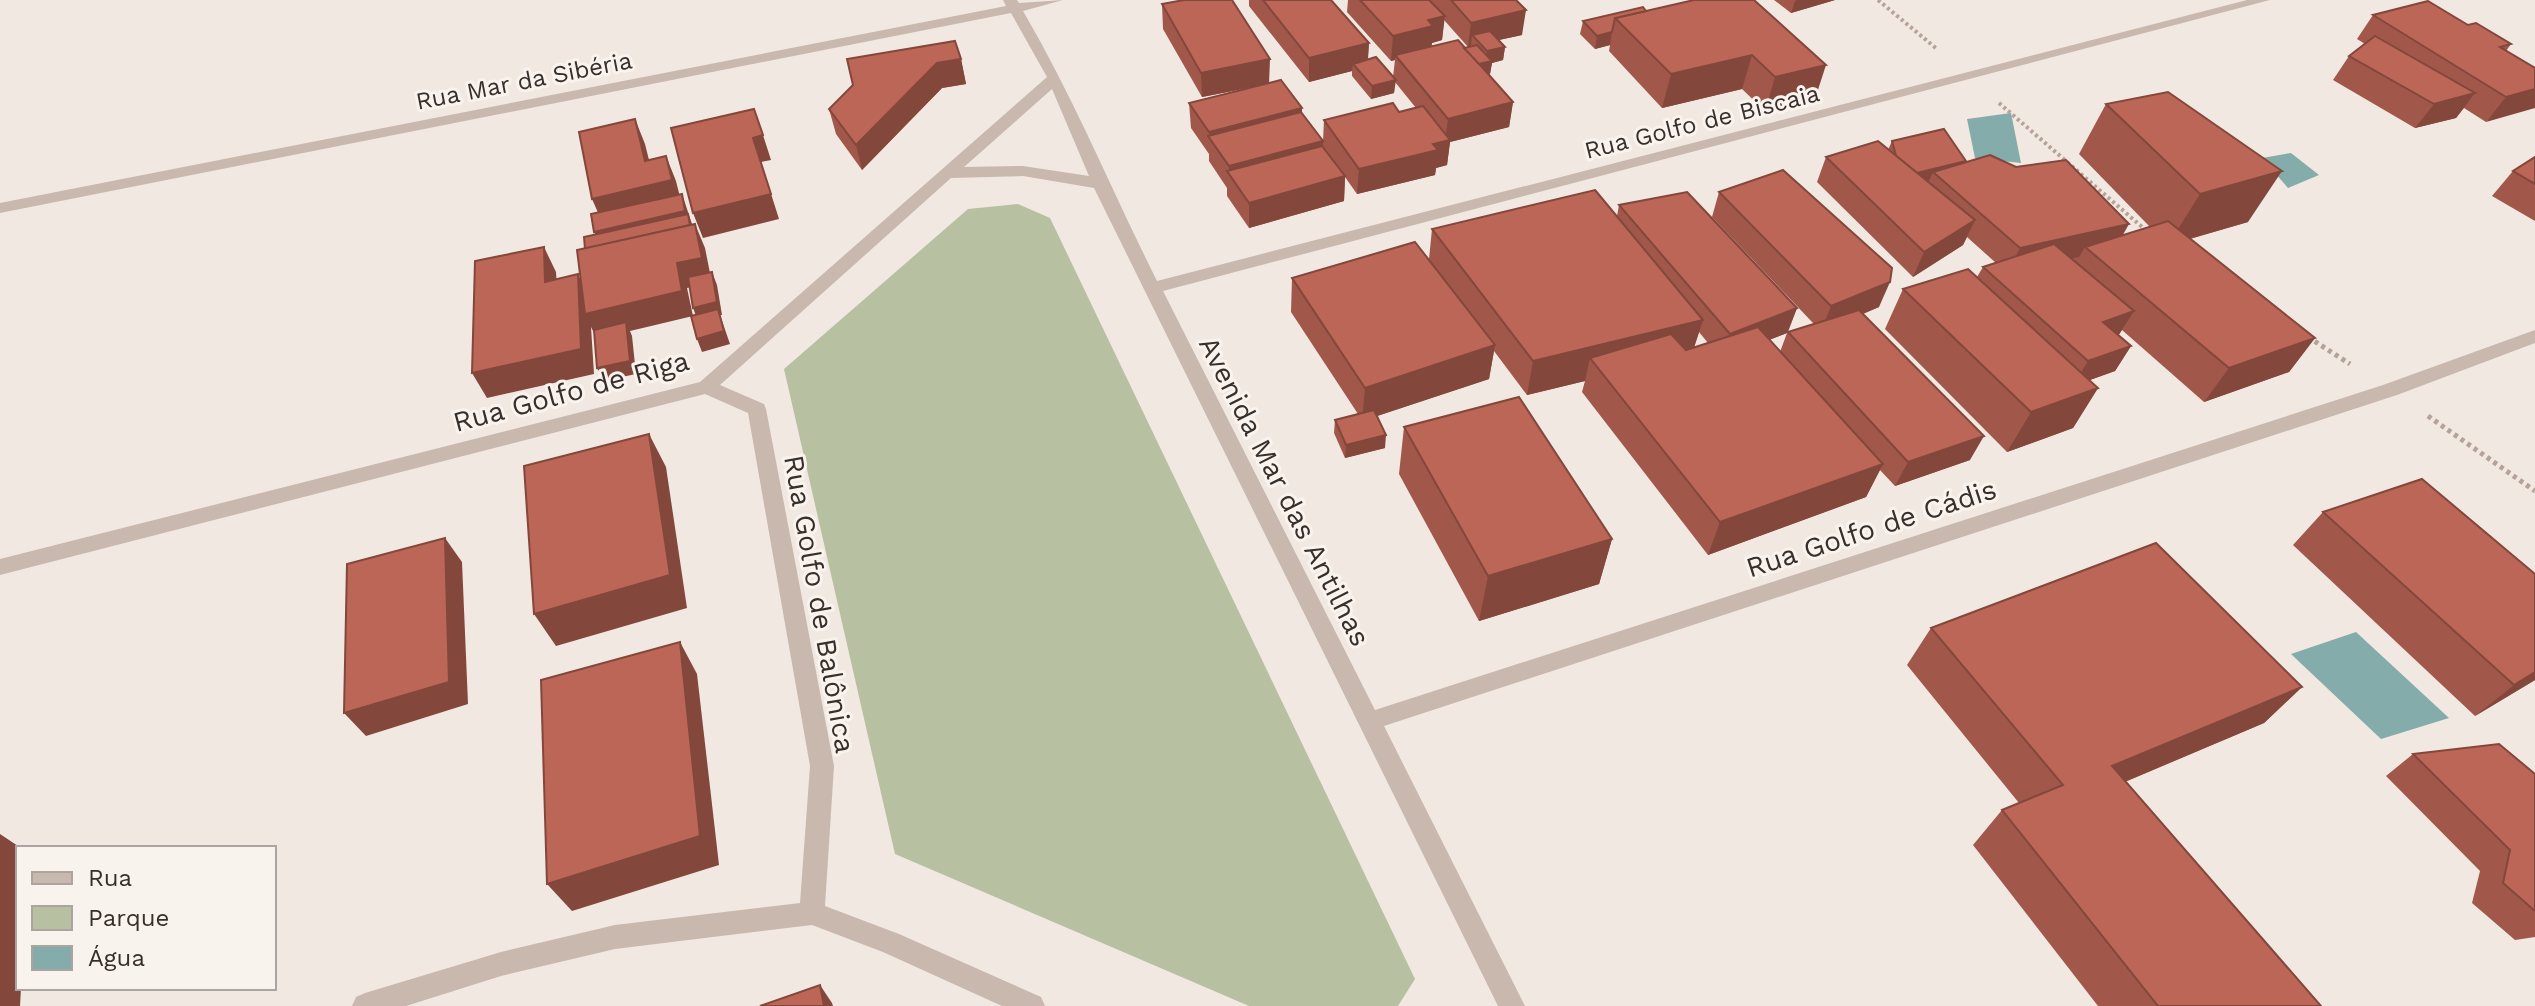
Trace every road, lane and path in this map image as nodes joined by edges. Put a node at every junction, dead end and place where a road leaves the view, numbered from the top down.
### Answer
1 (1056, 0) edge
2 (1878, 0) edge
3 (2263, 0) edge
4 (1012, 4) edge
5 (1055, 78) junction
6 (1971, 78) junction
7 (946, 174) junction
8 (1100, 184) junction
9 (0, 208) edge
10 (2149, 233) edge
11 (1152, 288) junction
12 (2301, 332) edge
13 (2535, 336) edge
14 (706, 387) junction
15 (2390, 390) junction
16 (2535, 491) edge
17 (0, 567) edge
18 (1370, 721) junction
19 (812, 913) junction
20 (365, 1006) edge
21 (1032, 1006) edge
22 (1512, 1006) edge

1 - 4 street, Rua Mar da Sibéria
2 - 6 path
3 - 6 street, Rua Golfo de Biscaia
4 - 5 street, Avenida Mar das Antilhas
4 - 9 street, Rua Mar da Sibéria
5 - 7 street, Rua Golfo de Riga
5 - 8 street, Avenida Mar das Antilhas
6 - 10 path
6 - 11 street, Rua Golfo de Biscaia
7 - 8 street
7 - 14 street, Rua Golfo de Riga
8 - 11 street, Avenida Mar das Antilhas
11 - 18 street, Avenida Mar das Antilhas
12 - 15 path
13 - 15 street, Rua Golfo de Cádis
14 - 17 street, Rua Golfo de Riga
14 - 19 street, Rua Golfo de Balônica
15 - 16 path
15 - 18 street, Rua Golfo de Cádis
18 - 22 street, Avenida Mar das Antilhas
19 - 20 street
19 - 21 street

